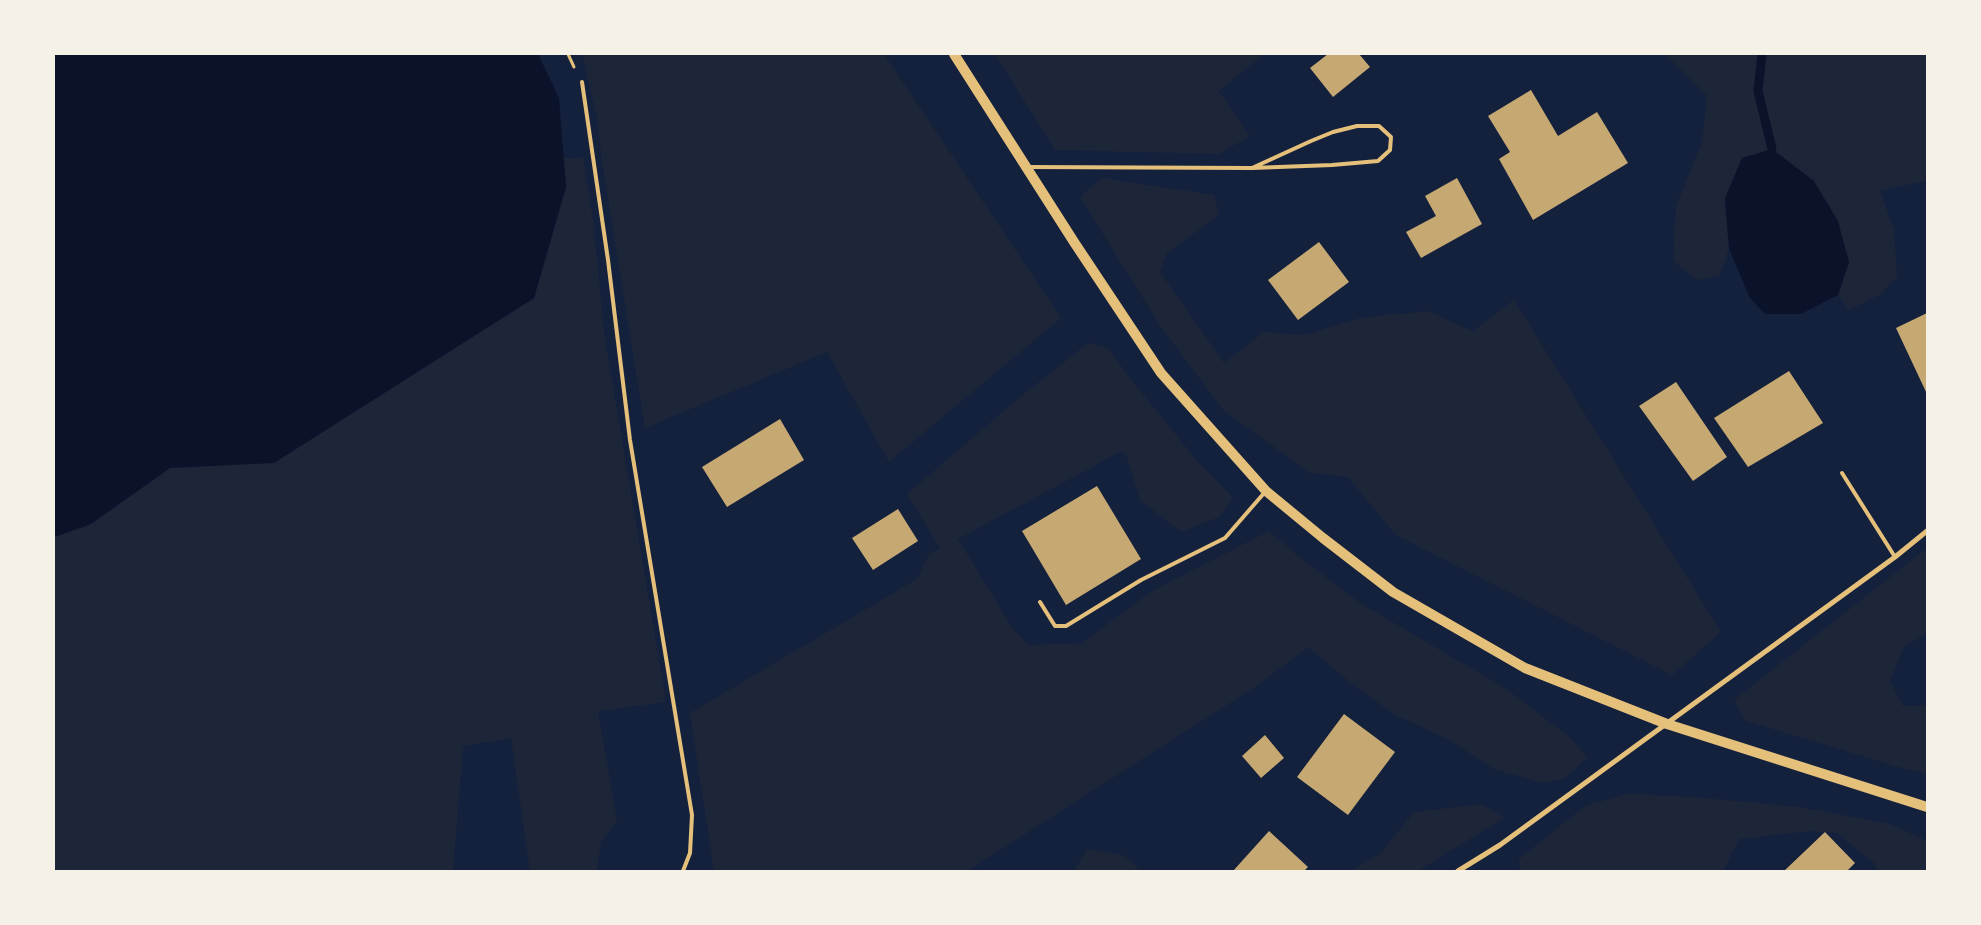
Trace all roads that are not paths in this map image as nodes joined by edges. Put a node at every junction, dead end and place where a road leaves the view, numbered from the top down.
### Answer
1 (954, 54) edge
2 (582, 82) dead end
3 (1026, 167) junction
4 (1252, 168) junction
5 (1842, 473) dead end
6 (1266, 491) junction
7 (1927, 531) edge
8 (1896, 556) junction
9 (1040, 602) dead end
10 (1667, 724) junction
11 (1927, 807) edge
12 (682, 871) edge
13 (1458, 871) edge

1 - 3 main road
2 - 12 lane
3 - 4 lane
3 - 6 main road
4 - 4 lane
5 - 8 lane
6 - 9 lane
6 - 10 main road
7 - 8 street
8 - 10 street
10 - 11 main road
10 - 13 street

